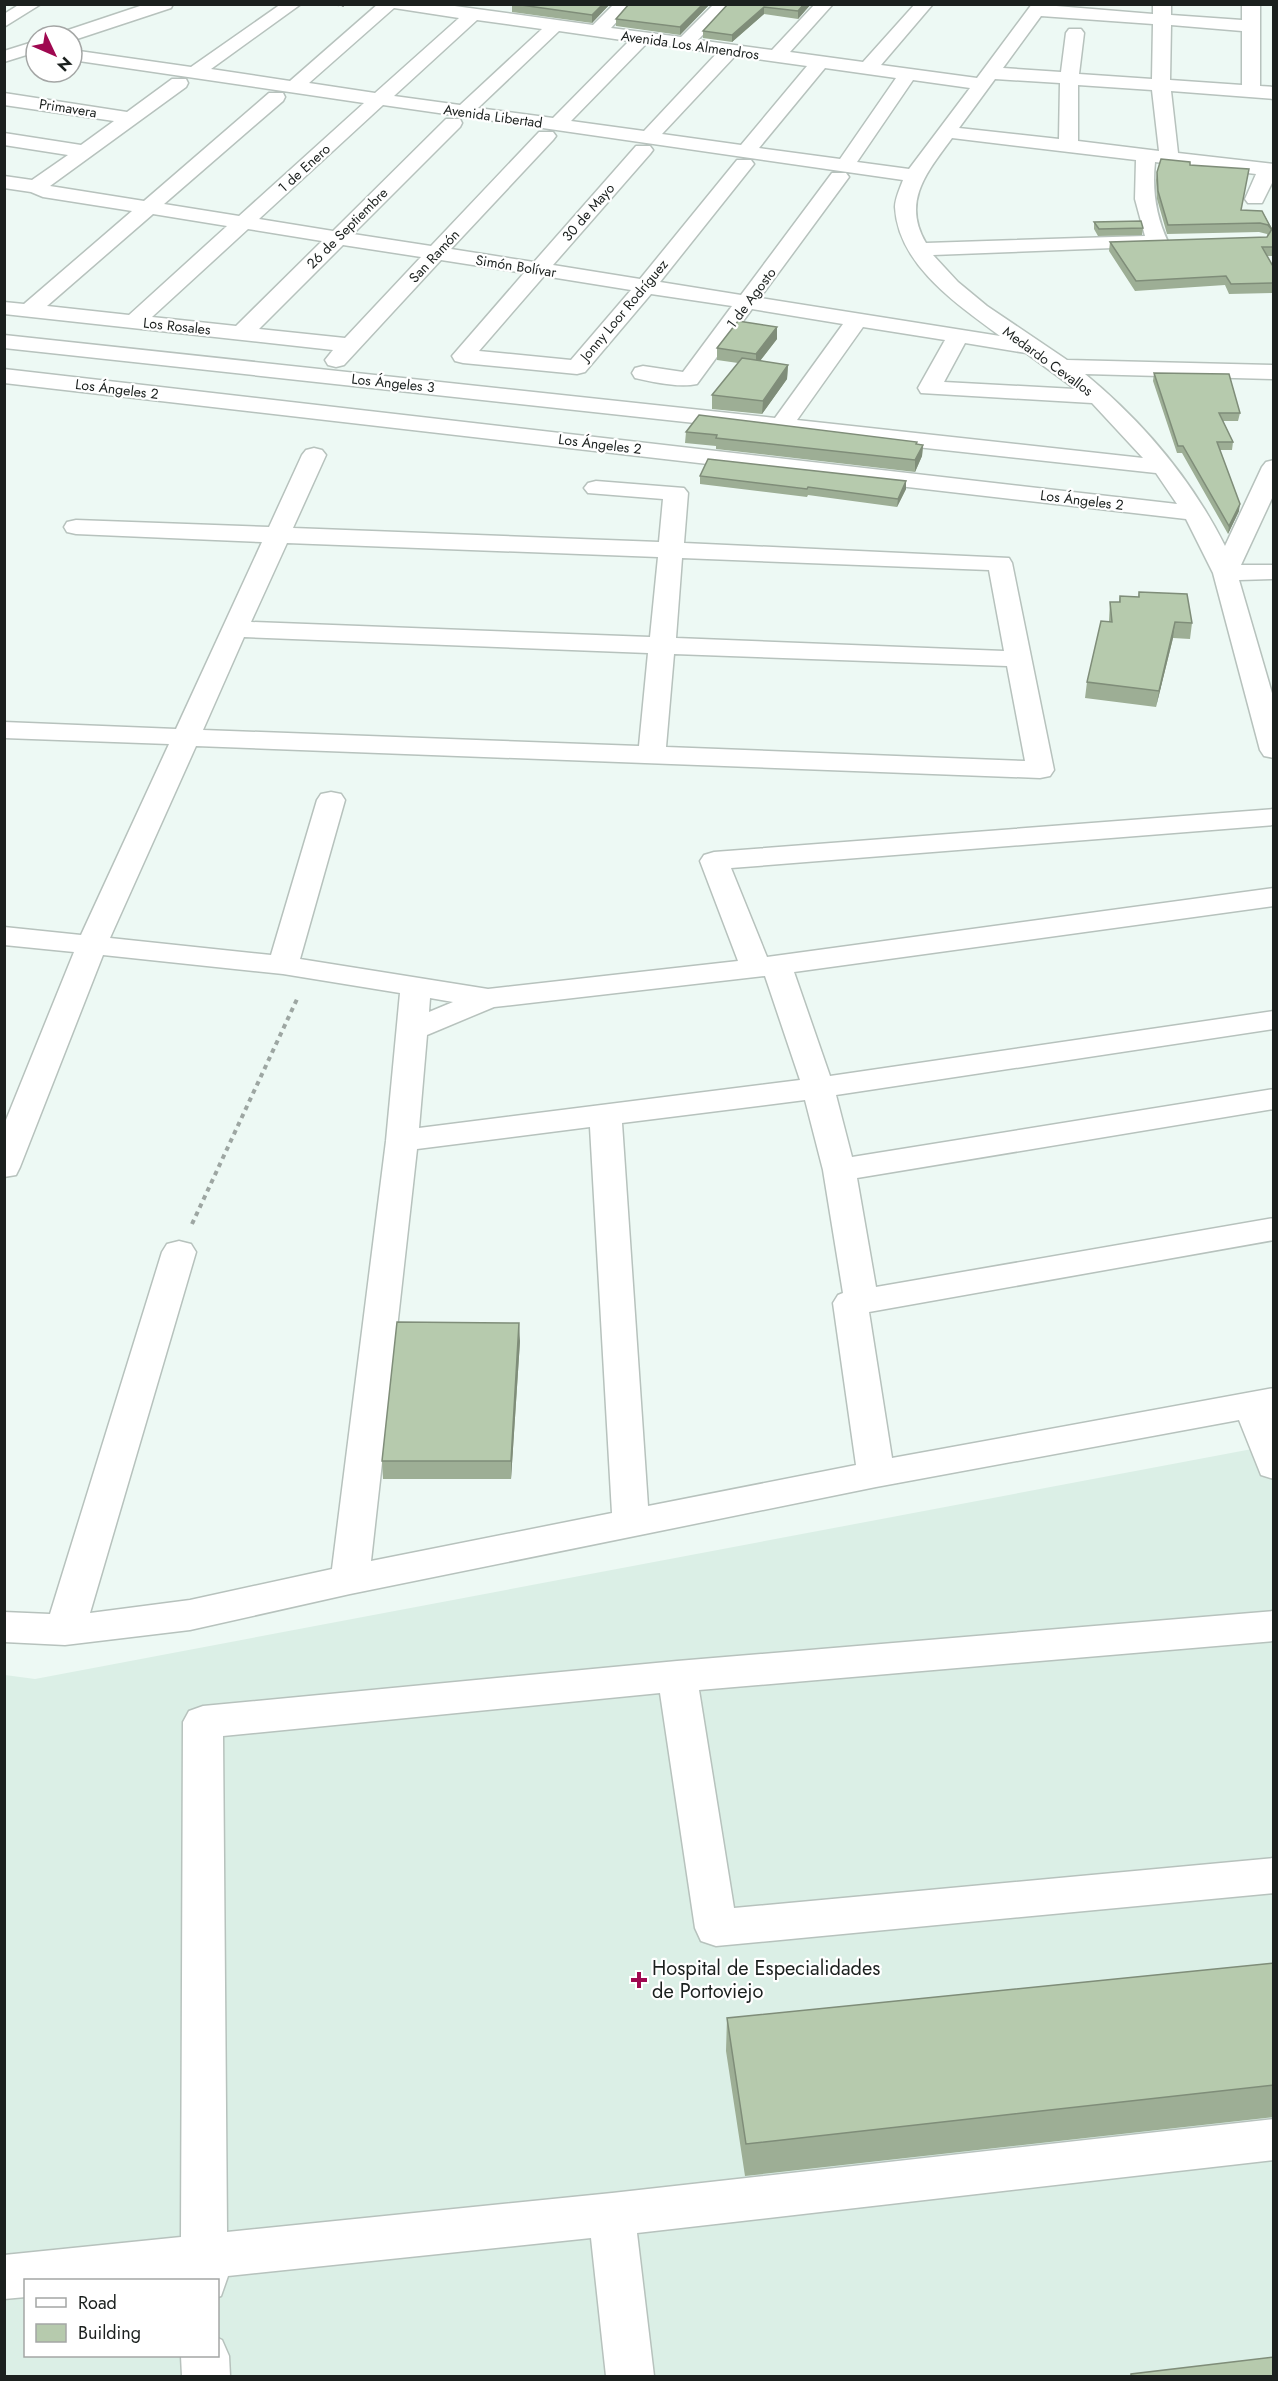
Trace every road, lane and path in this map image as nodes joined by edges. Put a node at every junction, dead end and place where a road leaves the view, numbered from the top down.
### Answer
1 (33, 4) edge
2 (165, 4) edge
3 (293, 4) edge
4 (389, 4) edge
5 (513, 4) edge
6 (625, 4) edge
7 (724, 4) edge
8 (825, 4) edge
9 (925, 4) edge
10 (1251, 4) edge
11 (407, 5) edge
12 (1039, 8) edge
13 (1162, 12) edge
14 (472, 15) junction
15 (496, 18) junction
16 (4, 22) edge
17 (555, 26) junction
18 (1249, 26) junction
19 (84, 31) edge
20 (596, 32) junction
21 (1076, 33) dead end
22 (642, 38) junction
23 (684, 44) junction
24 (4, 45) edge
25 (24, 50) edge
26 (730, 50) junction
27 (24, 54) edge
28 (776, 56) junction
29 (4, 57) edge
30 (84, 57) edge
31 (820, 62) junction
32 (84, 68) edge
33 (867, 69) junction
34 (908, 74) junction
35 (187, 78) junction
36 (986, 79) junction
37 (1069, 79) junction
38 (1161, 85) junction
39 (294, 87) junction
40 (1251, 91) junction
41 (1274, 93) edge
42 (276, 97) junction
43 (4, 99) edge
44 (373, 105) junction
45 (458, 117) junction
46 (132, 118) junction
47 (552, 130) junction
48 (946, 132) junction
49 (4, 139) edge
50 (645, 144) junction
51 (1068, 145) junction
52 (86, 152) junction
53 (1146, 154) junction
54 (1169, 156) junction
55 (745, 158) junction
56 (1271, 169) edge
57 (842, 172) junction
58 (4, 182) edge
59 (911, 182) junction
60 (40, 189) junction
61 (1255, 199) dead end
62 (4, 202) edge
63 (147, 207) junction
64 (243, 223) junction
65 (338, 238) junction
66 (1158, 242) junction
67 (1180, 242) edge
68 (918, 249) junction
69 (436, 253) junction
70 (538, 269) junction
71 (645, 286) junction
72 (748, 303) junction
73 (4, 308) edge
74 (30, 310) junction
75 (857, 320) junction
76 (135, 321) junction
77 (242, 333) junction
78 (958, 336) junction
79 (4, 342) edge
80 (350, 345) junction
81 (1029, 347) junction
82 (463, 356) joint
83 (489, 358) junction
84 (1061, 367) junction
85 (1274, 372) edge
86 (643, 373) dead end
87 (321, 375) junction
88 (4, 376) edge
89 (465, 390) junction
90 (1097, 397) junction
91 (781, 426) junction
92 (314, 455) dead end
93 (1162, 467) junction
94 (1273, 469) edge
95 (596, 488) dead end
96 (1194, 513) junction
97 (76, 527) dead end
98 (278, 535) junction
99 (671, 550) junction
100 (1274, 572) edge
101 (1225, 573) junction
102 (236, 629) junction
103 (662, 645) junction
104 (1018, 659) junction
105 (7, 734) edge
106 (1274, 750) edge
107 (652, 755) junction
108 (331, 800) dead end
109 (1274, 817) edge
110 (1274, 897) edge
111 (4, 936) edge
112 (92, 944) junction
113 (297, 967) junction
114 (767, 967) junction
115 (416, 987) junction
116 (488, 998) junction
117 (1274, 1020) edge
118 (412, 1030) junction
119 (818, 1088) junction
120 (1274, 1099) edge
121 (605, 1114) junction
122 (402, 1141) junction
123 (4, 1167) edge
124 (839, 1170) junction
125 (1274, 1229) edge
126 (179, 1252) joint
127 (861, 1301) junction
128 (1262, 1403) edge
129 (1274, 1466) edge
130 (876, 1474) junction
131 (632, 1523) junction
132 (350, 1580) junction
133 (1274, 1626) edge
134 (4, 1628) edge
135 (65, 1630) junction
136 (677, 1676) junction
137 (1274, 1875) edge
138 (1274, 2139) edge
139 (612, 2214) junction
140 (203, 2268) edge
141 (4, 2277) edge
142 (205, 2357) edge
143 (206, 2376) edge
144 (630, 2376) edge

1 - 16 street
2 - 19 street
3 - 35 street
4 - 39 street
5 - 15 street
6 - 20 street
7 - 23 street
8 - 28 street
9 - 33 street
10 - 18 street
11 - 14 street, Avenida Los Almendros
12 - 13 street
12 - 36 street
13 - 18 street
13 - 38 street
14 - 15 street, Avenida Los Almendros
14 - 44 street, 1 de Enero
15 - 17 street, Avenida Los Almendros
17 - 20 street, Avenida Los Almendros
17 - 45 street, 26 de Septiembre
18 - 40 street
20 - 22 street, Avenida Los Almendros
21 - 37 street
22 - 23 street, Avenida Los Almendros
22 - 47 street, San Ramón
23 - 26 street, Avenida Los Almendros
24 - 25 street
26 - 28 street, Avenida Los Almendros
26 - 50 street, 30 de Mayo
27 - 29 street
28 - 31 street, Avenida Los Almendros
30 - 35 street, Avenida Libertad
31 - 33 street, Avenida Los Almendros
31 - 55 street, Jonny Loor Rodríguez
32 - 35 street, Avenida Libertad
33 - 34 street, Avenida Los Almendros
34 - 36 street, Avenida Los Almendros
34 - 57 street, 1 de Agosto
35 - 39 street, Avenida Libertad
35 - 42 street, Avenida Libertad
35 - 46 street
36 - 37 street, Avenida Los Almendros
36 - 48 street
37 - 38 street, Avenida Los Almendros
37 - 51 street
38 - 40 street, Avenida Los Almendros
38 - 54 street
39 - 44 street, Avenida Libertad
40 - 41 street, Avenida Los Almendros
42 - 44 street, Avenida Libertad
42 - 63 street
43 - 46 street, Primavera
44 - 45 street, Avenida Libertad
44 - 64 street, 1 de Enero
45 - 47 street, Avenida Libertad
45 - 65 street, 26 de Septiembre
46 - 52 street
47 - 50 street, Avenida Libertad
47 - 69 street, San Ramón
48 - 51 street
48 - 59 street
49 - 52 street
50 - 55 street, Avenida Libertad
50 - 70 street, 30 de Mayo
51 - 53 street
52 - 60 street
53 - 54 street
53 - 66 street
54 - 56 street
55 - 57 street, Avenida Libertad
55 - 71 street, Jonny Loor Rodríguez
56 - 61 street
57 - 59 street, Avenida Libertad
57 - 72 street, 1 de Agosto
58 - 60 street, Simón Bolívar
59 - 68 street, Medardo Cevallos
60 - 62 street
60 - 63 street, Simón Bolívar
63 - 64 street, Simón Bolívar
63 - 74 street
64 - 65 street, Simón Bolívar
64 - 76 street, 1 de Enero
65 - 69 street, Simón Bolívar
65 - 77 street, 26 de Septiembre
66 - 67 street
66 - 68 street
68 - 81 street, Medardo Cevallos
69 - 70 street, Simón Bolívar
69 - 80 street, San Ramón
70 - 71 street, Simón Bolívar
70 - 82 street, 30 de Mayo
71 - 72 street, Simón Bolívar
71 - 83 street, Jonny Loor Rodríguez
72 - 75 street, Simón Bolívar
72 - 86 street, 1 de Agosto
73 - 74 street, Los Rosales
74 - 76 street, Los Rosales
75 - 78 street, Simón Bolívar
75 - 91 street
76 - 77 street, Los Rosales
77 - 80 street, Los Rosales
78 - 81 street, Simón Bolívar
78 - 90 street
79 - 87 street, Los Ángeles 3
80 - 87 street, San Ramón
81 - 84 street, Medardo Cevallos
82 - 83 street, Jonny Loor Rodríguez
83 - 89 street
84 - 85 street
84 - 90 street, Medardo Cevallos
87 - 89 street, Los Ángeles 3
88 - 96 street, Los Ángeles 2
89 - 91 street, Los Ángeles 3
90 - 93 street, Medardo Cevallos
91 - 93 street, Los Ángeles 3
92 - 98 street
93 - 96 street, Medardo Cevallos
94 - 101 street
95 - 99 street
96 - 101 street, Medardo Cevallos
97 - 98 street
98 - 99 street
98 - 102 street
99 - 103 street
99 - 104 street
100 - 101 street
101 - 106 street, Medardo Cevallos
102 - 103 street
102 - 112 street
103 - 104 street
103 - 107 street
104 - 107 street
105 - 107 street
108 - 113 street
109 - 114 street
110 - 114 street
111 - 112 street
112 - 113 street
112 - 123 street
113 - 115 street
113 - 126 path
114 - 116 street
114 - 119 street
115 - 116 street
115 - 118 street
116 - 118 street
117 - 119 street
118 - 122 street
119 - 121 street
119 - 124 street
120 - 124 street
121 - 122 street
121 - 131 street
122 - 132 street
124 - 127 street
125 - 127 street
126 - 135 street
127 - 130 street
128 - 129 street
128 - 130 street
130 - 131 street
131 - 132 street
132 - 135 street
133 - 136 street
134 - 135 street
136 - 137 street
136 - 140 street
138 - 139 street
139 - 140 street
139 - 144 street
140 - 141 street
142 - 143 street

